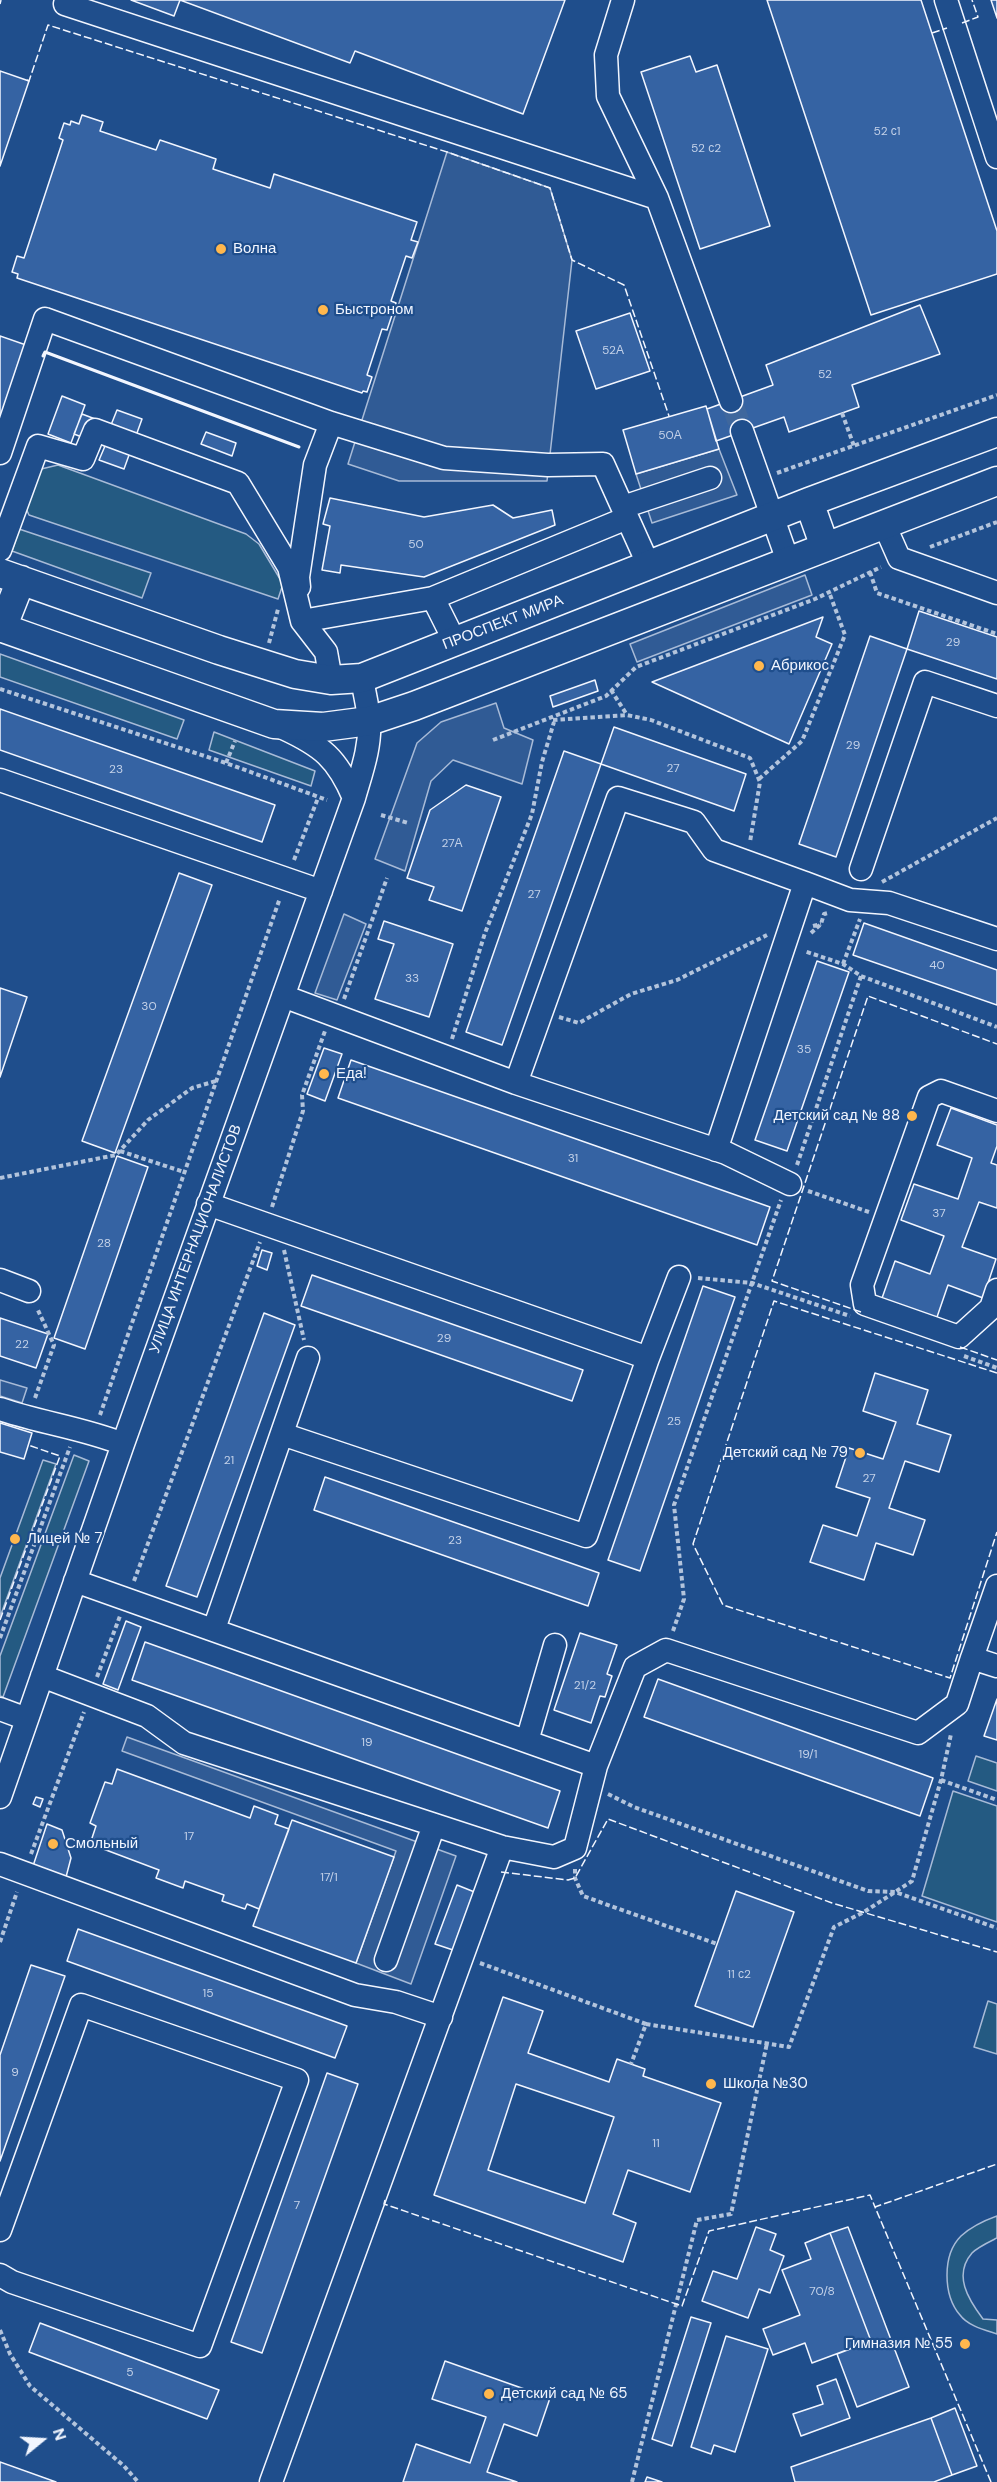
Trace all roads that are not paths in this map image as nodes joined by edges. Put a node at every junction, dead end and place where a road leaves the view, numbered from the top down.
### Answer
1 (623, 0) edge
2 (946, 0) edge
3 (65, 4) dead end
4 (997, 157) edge
5 (657, 198) junction
6 (731, 401) tunnel mouth
7 (331, 423) junction
8 (742, 431) tunnel mouth
9 (997, 432) edge
10 (0, 453) edge
11 (710, 478) dead end
12 (997, 481) edge
13 (809, 502) junction
14 (625, 512) junction
15 (772, 517) junction
16 (884, 524) junction
17 (703, 544) junction
18 (825, 547) junction
19 (0, 550) edge
20 (788, 561) junction
21 (649, 566) junction
22 (10, 576) edge
23 (719, 588) junction
24 (997, 593) edge
25 (433, 598) junction
26 (302, 621) junction
27 (1, 629) edge
28 (455, 642) junction
29 (362, 678) junction
30 (331, 680) junction
31 (997, 706) edge
32 (369, 721) junction
33 (274, 724) junction
34 (0, 780) edge
35 (354, 798) junction
36 (861, 869) dead end
37 (805, 883) junction
38 (321, 891) junction
39 (997, 939) edge
40 (283, 996) junction
41 (516, 1083) junction
42 (997, 1111) edge
43 (716, 1150) junction
44 (796, 1187) road end
45 (208, 1204) junction
46 (679, 1276) road end
47 (0, 1280) edge
48 (29, 1291) road end
49 (995, 1303) edge
50 (308, 1358) road end
51 (648, 1358) junction
52 (0, 1409) edge
53 (282, 1434) junction
54 (123, 1444) junction
55 (75, 1581) junction
56 (997, 1586) edge
57 (214, 1629) junction
58 (555, 1645) dead end
59 (972, 1658) junction
60 (997, 1666) edge
61 (42, 1676) junction
62 (0, 1709) edge
63 (27, 1719) junction
64 (527, 1742) junction
65 (593, 1776) junction
66 (0, 1797) edge
67 (434, 1825) junction
68 (502, 1847) junction
69 (0, 1864) edge
70 (386, 1960) dead end
71 (441, 2016) junction
72 (0, 2230) edge
73 (0, 2275) edge
74 (271, 2482) edge

1 - 5 street
2 - 4 street
3 - 5 street
5 - 6 street
7 - 10 street
7 - 14 street
7 - 26 street
8 - 15 street
9 - 13 main road, ПРОСПЕКТ МИРА
11 - 14 street
12 - 16 main road
13 - 15 main road, ПРОСПЕКТ МИРА
13 - 18 main road
14 - 21 street
14 - 25 street
15 - 17 main road, ПРОСПЕКТ МИРА
15 - 20 street
16 - 18 main road
16 - 24 street
17 - 21 main road, ПРОСПЕКТ МИРА
17 - 23 main road
18 - 20 main road
19 - 26 street
20 - 23 main road
21 - 28 main road, ПРОСПЕКТ МИРА
22 - 27 main road
22 - 30 main road, ПРОСПЕКТ МИРА
23 - 32 main road
25 - 26 street
25 - 28 street
26 - 30 street
27 - 33 main road
28 - 29 main road, ПРОСПЕКТ МИРА
29 - 30 main road, ПРОСПЕКТ МИРА
29 - 32 street, УЛИЦА ИНТЕРНАЦИОНАЛИСТОВ
31 - 36 street
32 - 33 main road
32 - 35 street, УЛИЦА ИНТЕРНАЦИОНАЛИСТОВ
33 - 35 street
34 - 38 street
35 - 38 street, УЛИЦА ИНТЕРНАЦИОНАЛИСТОВ
37 - 39 street
37 - 41 street
37 - 43 street
38 - 40 street, УЛИЦА ИНТЕРНАЦИОНАЛИСТОВ
40 - 41 street
40 - 45 street, УЛИЦА ИНТЕРНАЦИОНАЛИСТОВ
41 - 43 street
42 - 49 street
43 - 44 street
45 - 51 street
45 - 54 street, УЛИЦА ИНТЕРНАЦИОНАЛИСТОВ
46 - 51 street
47 - 48 street
50 - 53 street
51 - 53 street
52 - 54 street
53 - 57 street
54 - 55 street, УЛИЦА ИНТЕРНАЦИОНАЛИСТОВ
55 - 57 street
55 - 61 street, УЛИЦА ИНТЕРНАЦИОНАЛИСТОВ
56 - 59 street
57 - 64 street
58 - 64 street
59 - 60 street
59 - 65 street
61 - 63 street, УЛИЦА ИНТЕРНАЦИОНАЛИСТОВ
61 - 67 street
62 - 63 street
63 - 66 street, УЛИЦА ИНТЕРНАЦИОНАЛИСТОВ
64 - 65 street
65 - 68 street
67 - 68 street
67 - 70 street
68 - 71 street
69 - 71 street
71 - 74 street
72 - 73 street

